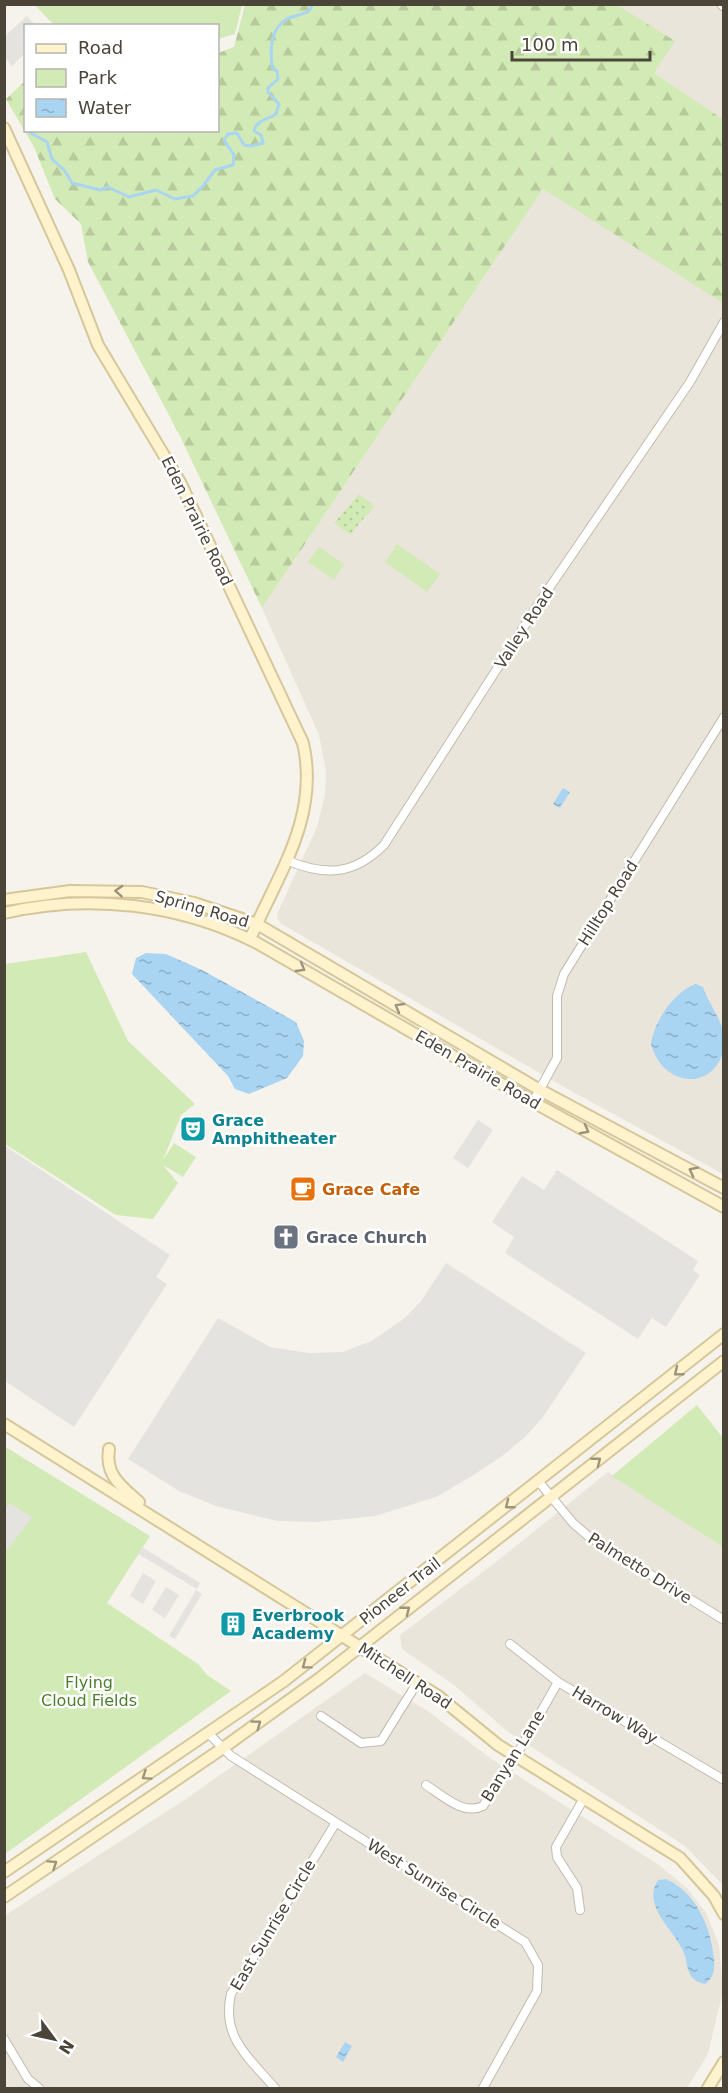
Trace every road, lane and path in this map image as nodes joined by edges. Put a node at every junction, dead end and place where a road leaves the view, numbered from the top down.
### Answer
1 (4, 128) edge
2 (723, 322) edge
3 (723, 717) edge
4 (286, 860) junction
5 (4, 900) edge
6 (4, 913) edge
7 (257, 924) junction
8 (250, 939) junction
9 (540, 1090) junction
10 (533, 1102) junction
11 (723, 1188) edge
12 (723, 1206) edge
13 (723, 1334) edge
14 (723, 1361) edge
15 (4, 1424) edge
16 (109, 1449) dead end
17 (539, 1482) junction
18 (551, 1497) junction
19 (156, 1518) junction
20 (723, 1620) edge
21 (341, 1637) junction
22 (510, 1644) dead end
23 (361, 1647) junction
24 (558, 1682) junction
25 (417, 1683) junction
26 (321, 1716) dead end
27 (209, 1734) junction
28 (223, 1748) junction
29 (516, 1756) junction
30 (722, 1776) edge
31 (426, 1785) dead end
32 (584, 1798) junction
33 (336, 1824) junction
34 (4, 1872) edge
35 (4, 1897) edge
36 (580, 1910) dead end
37 (723, 1914) edge
38 (4, 2039) edge
39 (723, 2062) edge
40 (39, 2088) edge
41 (275, 2088) edge
42 (483, 2088) edge
43 (708, 2088) edge

1 - 4 main road, Eden Prairie Road
2 - 4 street, Valley Road
3 - 9 street, Hilltop Road
4 - 7 main road, Eden Prairie Road
7 -> 5 main road, Spring Road
6 - 8 main road, Spring Road
7 - 8 main road, Eden Prairie Road
9 -> 7 main road, Eden Prairie Road
8 -> 10 main road, Eden Prairie Road
9 - 10 street, Hilltop Road
11 -> 9 main road, Eden Prairie Road
10 -> 12 main road, Eden Prairie Road
13 -> 17 main road, Pioneer Trail
18 -> 14 main road, Pioneer Trail
15 - 19 main road, Mitchell Road
16 - 19 main road
17 - 18 street, Palmetto Drive
17 -> 21 main road, Pioneer Trail
18 - 20 street, Palmetto Drive
23 -> 18 main road, Pioneer Trail
19 - 21 main road, Mitchell Road
21 - 23 main road, Mitchell Road
21 -> 27 main road, Pioneer Trail
22 - 24 street, Harrow Way
23 - 25 main road, Mitchell Road
28 -> 23 main road, Pioneer Trail
24 - 29 street, Banyan Lane
24 - 30 street, Harrow Way
25 - 26 street
25 - 29 main road, Mitchell Road
27 - 28 street, West Sunrise Circle
27 -> 34 main road, Pioneer Trail
28 - 33 street, West Sunrise Circle
35 -> 28 main road, Pioneer Trail
29 - 31 street, Banyan Lane
29 - 32 main road, Mitchell Road
32 - 36 street
32 - 37 main road, Mitchell Road
33 - 41 street, East Sunrise Circle
33 - 42 street, West Sunrise Circle
38 - 40 street
39 - 43 main road

